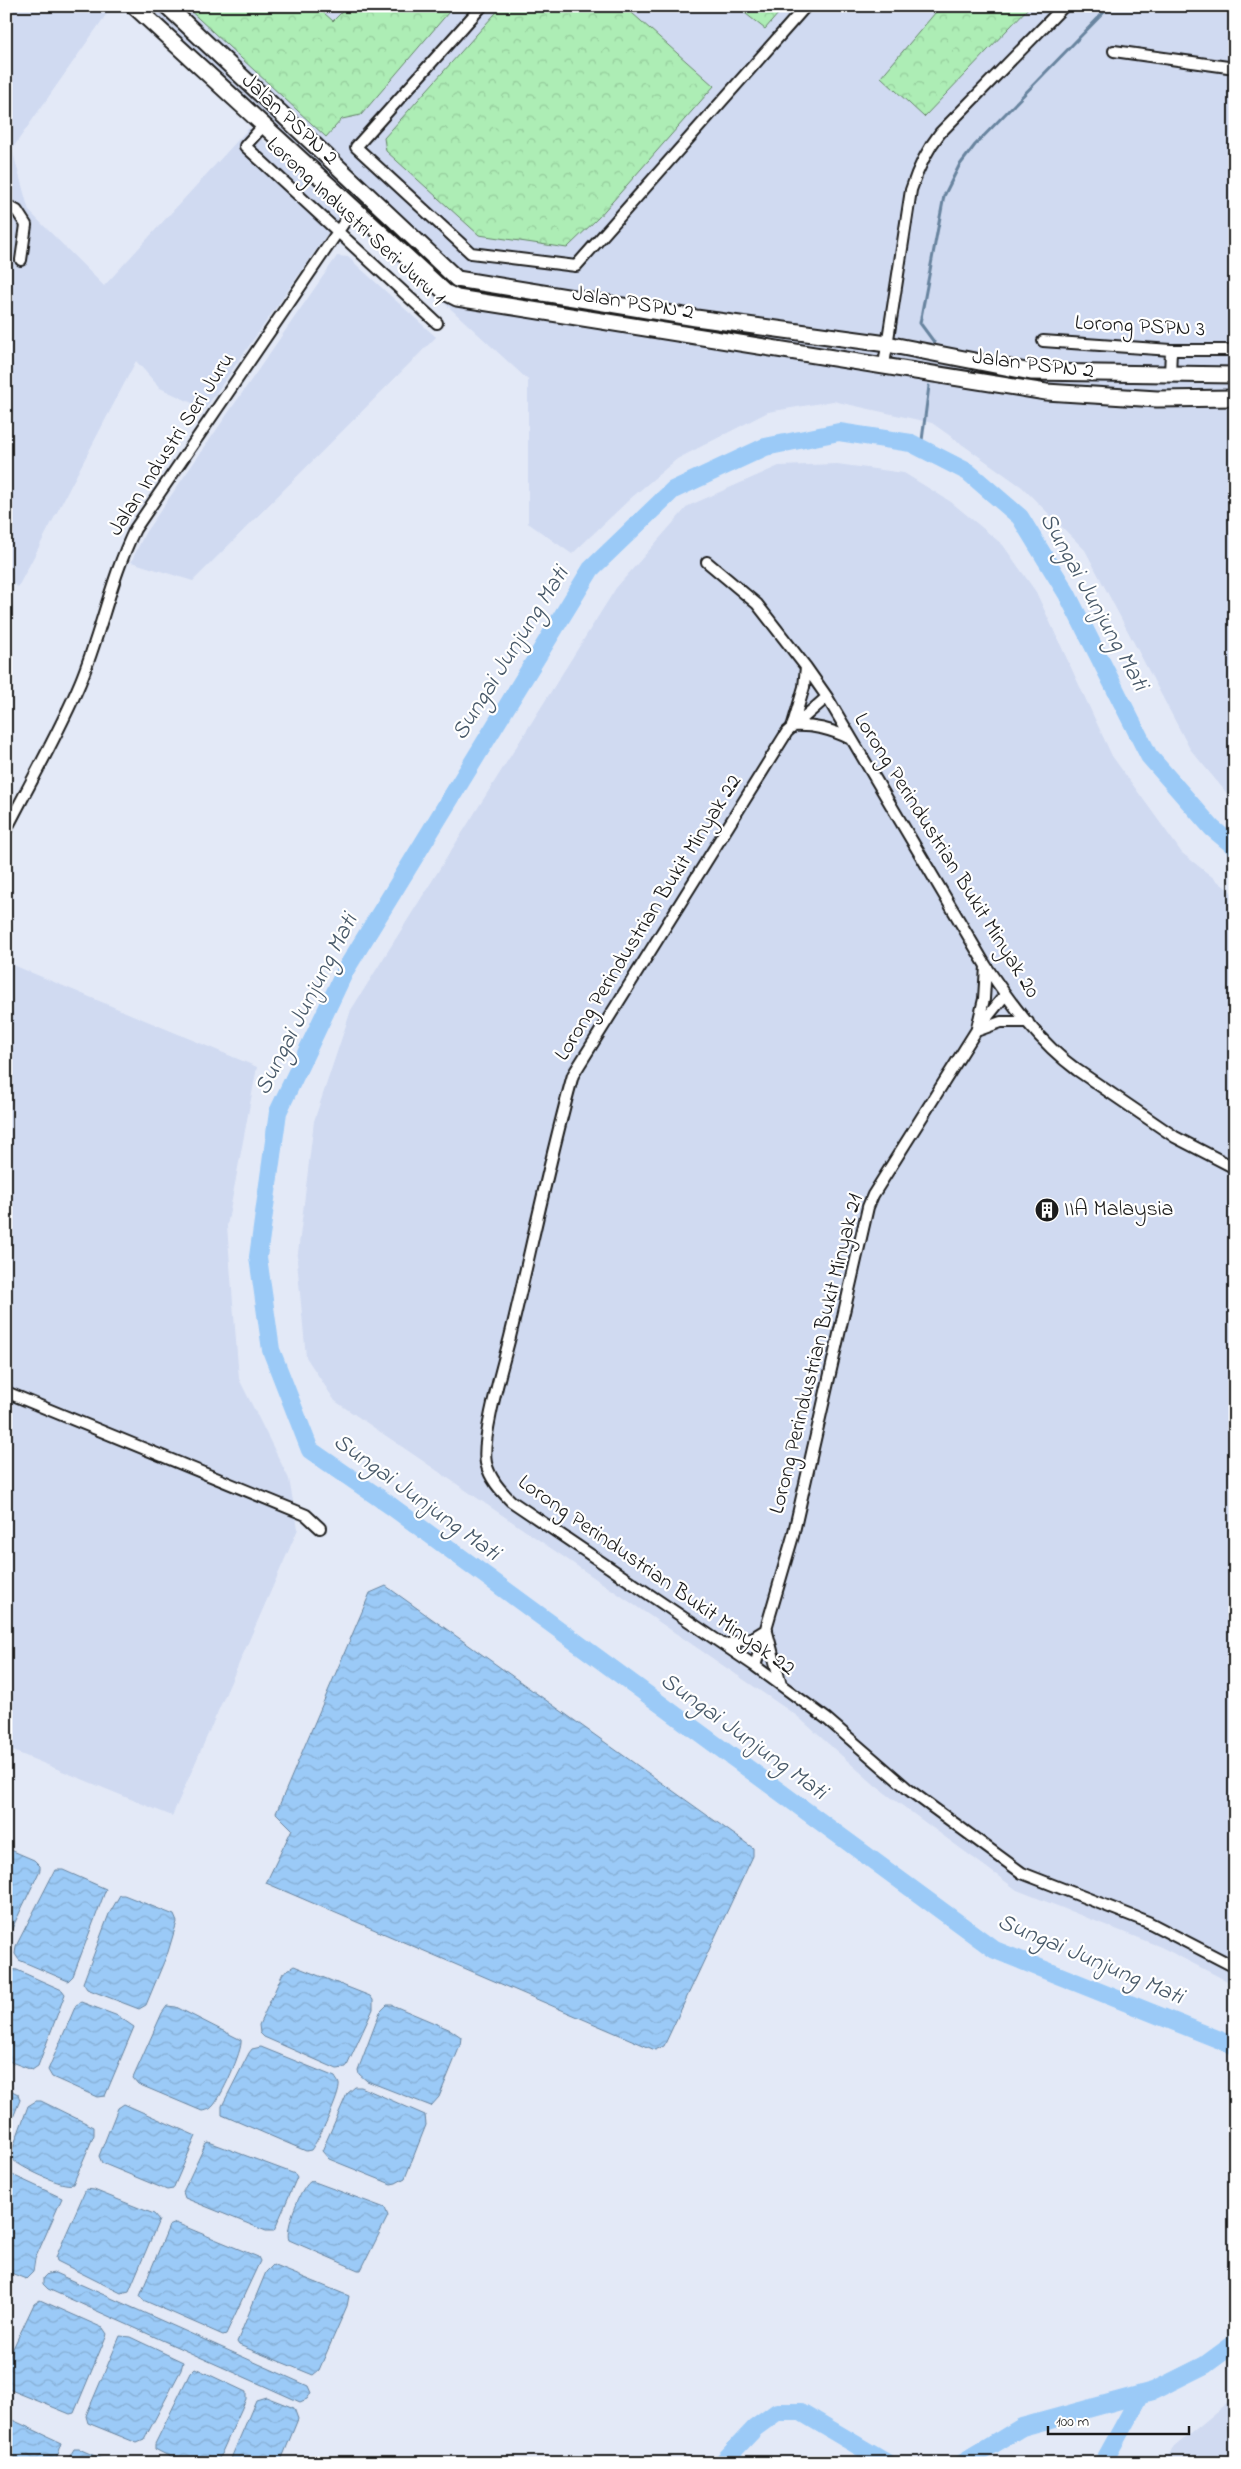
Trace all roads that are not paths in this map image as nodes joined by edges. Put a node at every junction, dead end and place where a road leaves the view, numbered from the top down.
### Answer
1 (134, 6) edge
2 (167, 6) edge
3 (482, 6) edge
4 (806, 6) edge
5 (1064, 6) edge
6 (1114, 51) dead end
7 (1235, 68) edge
8 (264, 126) junction
9 (6, 205) edge
10 (354, 208) junction
11 (338, 231) junction
12 (21, 260) dead end
13 (438, 324) dead end
14 (1043, 341) dead end
15 (887, 344) junction
16 (1171, 350) junction
17 (1235, 350) edge
18 (884, 365) junction
19 (1170, 375) junction
20 (1235, 375) edge
21 (1235, 398) edge
22 (708, 562) dead end
23 (806, 666) junction
24 (827, 697) junction
25 (792, 726) junction
26 (851, 739) junction
27 (6, 830) edge
28 (986, 966) junction
29 (1005, 995) junction
30 (1028, 1022) junction
31 (976, 1032) junction
32 (1235, 1168) edge
33 (6, 1392) edge
34 (320, 1528) dead end
35 (767, 1629) junction
36 (724, 1645) junction
37 (755, 1666) junction
38 (781, 1685) junction
39 (1235, 1967) edge

1 - 8 street, Jalan PSPN 2
2 - 15 street, Jalan PSPN 2
3 - 4 street
5 - 15 street
6 - 7 street
8 - 10 street, Jalan PSPN 2
8 - 11 street, Lorong Industri Seri Juru 1
9 - 12 street
10 - 11 street, Jalan Industri Seri Juru
10 - 18 street, Jalan PSPN 2
11 - 13 street, Lorong Industri Seri Juru 1
11 - 27 street, Jalan Industri Seri Juru
14 - 16 street, Lorong PSPN 3
15 - 18 street
15 - 19 street, Jalan PSPN 2
16 - 17 street, Lorong PSPN 3
16 - 19 street
18 - 21 street, Jalan PSPN 2
19 - 20 street, Jalan PSPN 2
22 - 23 street, Lorong Perindustrian Bukit Minyak 20
23 - 24 street, Lorong Perindustrian Bukit Minyak 20
23 - 25 street
24 - 25 street, Lorong Perindustrian Bukit Minyak 22
24 - 26 street, Lorong Perindustrian Bukit Minyak 20
25 - 26 street
25 - 36 street, Lorong Perindustrian Bukit Minyak 22
26 - 28 street, Lorong Perindustrian Bukit Minyak 20
28 - 29 street, Lorong Perindustrian Bukit Minyak 20
28 - 31 street
29 - 30 street, Lorong Perindustrian Bukit Minyak 20
29 - 31 street, Lorong Perindustrian Bukit Minyak 21
30 - 31 street
30 - 32 street, Lorong Perindustrian Bukit Minyak 20
31 - 35 street, Lorong Perindustrian Bukit Minyak 21
33 - 34 street
35 - 36 street
35 - 37 street, Lorong Perindustrian Bukit Minyak 21
35 - 38 street
36 - 37 street, Lorong Perindustrian Bukit Minyak 22
37 - 38 street, Lorong Perindustrian Bukit Minyak 22
38 - 39 street, Lorong Perindustrian Bukit Minyak 22

